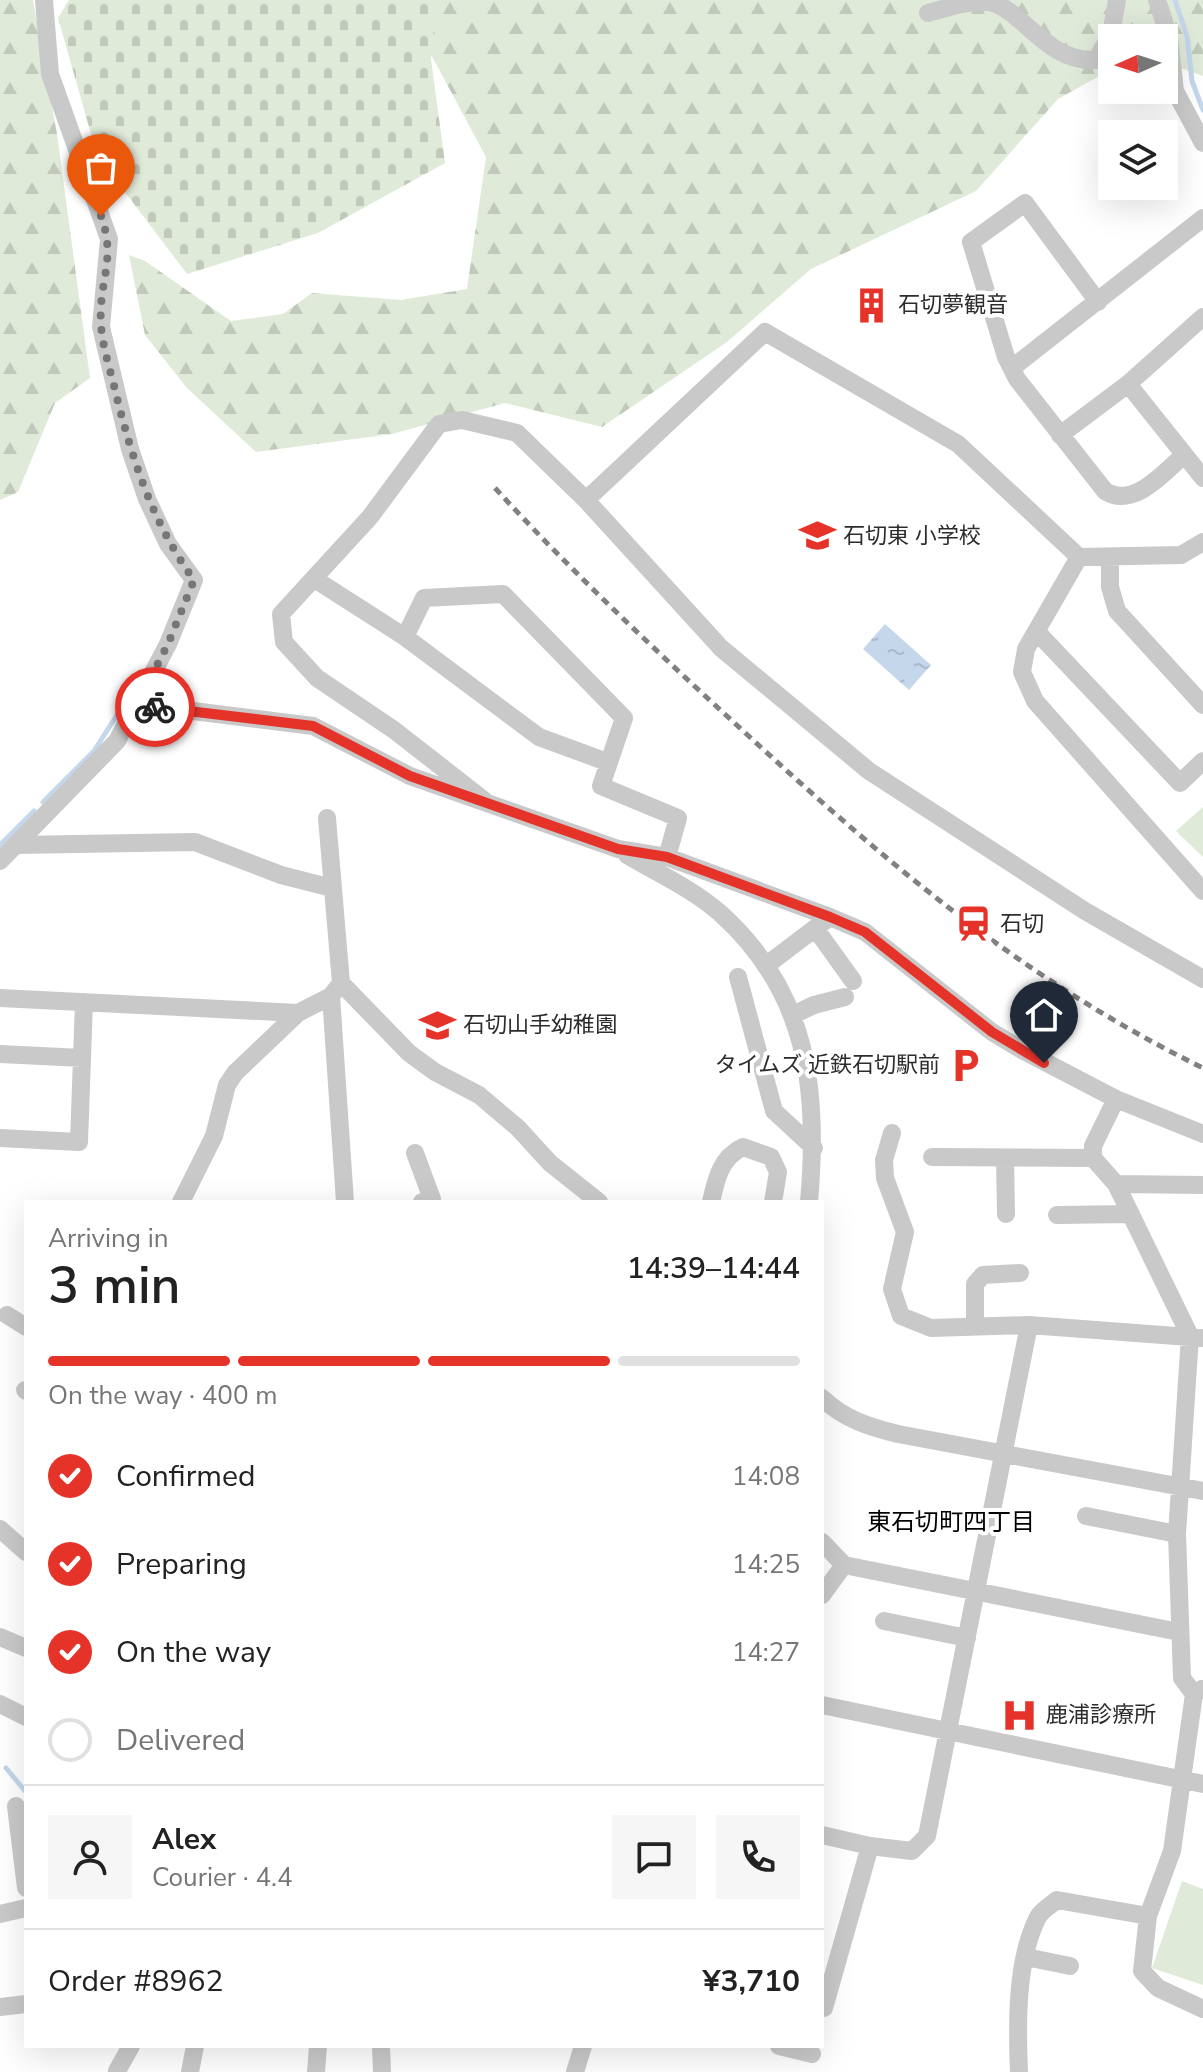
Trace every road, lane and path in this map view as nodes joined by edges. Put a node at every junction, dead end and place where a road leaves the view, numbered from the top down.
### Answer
1 (44, 0) edge
2 (1117, 0) edge
3 (1157, 0) edge
4 (928, 13) dead end
5 (1203, 143) edge
6 (1202, 224) edge
7 (1098, 302) junction
8 (1203, 317) edge
9 (1012, 368) junction
10 (1128, 384) junction
11 (1060, 435) junction
12 (1184, 455) junction
13 (1203, 478) edge
14 (586, 500) junction
15 (1202, 548) edge
16 (1079, 557) junction
17 (1110, 557) junction
18 (316, 580) junction
19 (1037, 632) junction
20 (405, 637) junction
21 (137, 704) junction
22 (1203, 705) edge
23 (1203, 761) edge
24 (607, 762) junction
25 (485, 801) junction
26 (327, 818) dead end
27 (17, 845) junction
28 (618, 849) junction
29 (667, 857) junction
30 (0, 861) edge
31 (332, 888) junction
32 (1203, 891) edge
33 (822, 922) junction
34 (768, 964) junction
35 (738, 977) dead end
36 (1203, 979) edge
37 (336, 989) junction
38 (0, 998) edge
39 (84, 1002) junction
40 (298, 1013) junction
41 (793, 1015) junction
42 (0, 1054) edge
43 (82, 1058) junction
44 (1116, 1099) junction
45 (892, 1133) dead end
46 (1203, 1134) edge
47 (0, 1138) edge
48 (814, 1148) junction
49 (415, 1153) dead end
50 (932, 1157) dead end
51 (1005, 1158) junction
52 (1093, 1158) junction
53 (1116, 1184) junction
54 (1203, 1185) edge
55 (182, 1200) edge
56 (345, 1200) edge
57 (429, 1200) edge
58 (596, 1200) edge
59 (712, 1200) edge
60 (773, 1200) edge
61 (809, 1200) edge
62 (1006, 1214) dead end
63 (1131, 1214) junction
64 (1057, 1215) dead end
65 (1020, 1273) dead end
66 (7, 1315) dead end
67 (1029, 1325) junction
68 (24, 1326) edge
69 (975, 1327) junction
70 (1197, 1337) edge
71 (1195, 1393) edge
72 (824, 1400) edge
73 (1003, 1454) junction
74 (1183, 1488) junction
75 (1203, 1491) edge
76 (1086, 1516) dead end
77 (0, 1529) edge
78 (1177, 1534) junction
79 (824, 1544) edge
80 (24, 1550) edge
81 (844, 1565) junction
82 (976, 1590) junction
83 (824, 1592) edge
84 (884, 1621) dead end
85 (1179, 1632) junction
86 (0, 1637) edge
87 (967, 1638) junction
88 (24, 1647) edge
89 (1198, 1691) edge
90 (0, 1704) edge
91 (824, 1705) edge
92 (24, 1716) edge
93 (948, 1732) junction
94 (1183, 1779) junction
95 (1203, 1784) edge
96 (14, 1808) edge
97 (824, 1835) edge
98 (870, 1846) junction
99 (24, 1875) edge
100 (24, 1908) edge
101 (0, 1914) edge
102 (1148, 1916) junction
103 (1026, 1957) junction
104 (1070, 1966) dead end
105 (24, 2004) edge
106 (0, 2007) edge
107 (824, 2007) edge
108 (1203, 2009) edge
109 (130, 2048) edge
110 (195, 2048) edge
111 (318, 2048) edge
112 (381, 2048) edge
113 (582, 2048) edge
114 (785, 2048) edge
115 (811, 2057) edge
116 (117, 2071) edge
117 (190, 2072) edge
118 (316, 2072) edge
119 (382, 2072) edge
120 (575, 2072) edge
121 (1019, 2072) edge

1 - 21 street
2 - 4 street
3 - 5 street
6 - 7 street
7 - 9 street
7 - 9 street
8 - 10 street
9 - 11 street
10 - 11 street
10 - 12 street
11 - 12 street
12 - 13 street
14 - 16 street
14 - 18 street
14 - 36 street
15 - 17 street
16 - 17 street
16 - 19 street
17 - 22 street
18 - 20 street
18 - 25 street
19 - 23 street
19 - 32 street
20 - 24 street
20 - 24 street
21 - 25 street
21 - 27 street
24 - 29 street
25 - 28 street
26 - 31 street
27 - 30 street
27 - 31 street
28 - 29 street
28 - 34 street
29 - 33 street
31 - 37 street
33 - 34 street
33 - 41 street
33 - 44 street
34 - 41 street
35 - 48 street
37 - 40 street
37 - 56 street
37 - 58 street
38 - 39 street
39 - 40 street
39 - 43 street
40 - 55 street
41 - 48 street
42 - 43 street
43 - 47 street
44 - 46 street
44 - 52 street
45 - 69 street
48 - 61 street
49 - 57 street
50 - 51 street
51 - 52 street
51 - 62 street
52 - 53 street
53 - 54 street
53 - 63 street
59 - 60 street
63 - 64 street
63 - 70 street
65 - 69 street
66 - 68 street
67 - 69 street
67 - 70 street
67 - 73 street
70 - 71 street
71 - 74 street
72 - 73 street
73 - 74 street
73 - 82 street
74 - 75 street
74 - 78 street
76 - 78 street
77 - 80 street
78 - 85 street
79 - 81 street
81 - 82 street
81 - 83 street
82 - 85 street
82 - 87 street
84 - 87 street
85 - 89 street
86 - 88 street
87 - 93 street
89 - 94 street
90 - 92 street
91 - 93 street
93 - 94 street
93 - 98 street
94 - 95 street
94 - 102 street
96 - 99 street
97 - 98 street
98 - 107 street
100 - 101 street
102 - 103 street
102 - 108 street
103 - 104 street
103 - 121 street
105 - 106 street
109 - 116 street
110 - 117 street
111 - 118 street
112 - 119 street
113 - 120 street
114 - 115 street

